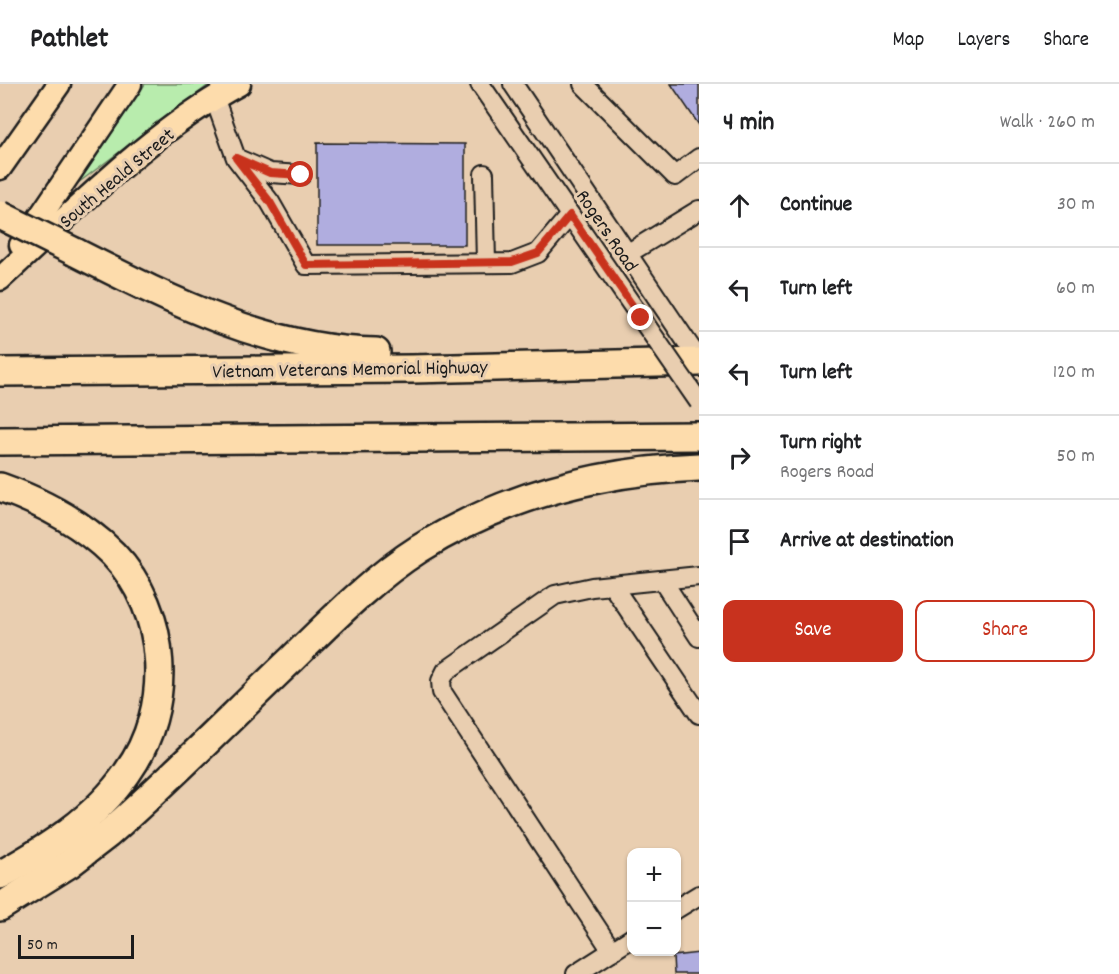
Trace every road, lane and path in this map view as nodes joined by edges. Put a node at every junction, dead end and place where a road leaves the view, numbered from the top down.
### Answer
1 (41, 84) edge
2 (58, 84) edge
3 (130, 84) edge
4 (239, 84) edge
5 (480, 84) edge
6 (513, 84) edge
7 (584, 84) edge
8 (214, 97) junction
9 (236, 158) junction
10 (699, 158) edge
11 (0, 161) edge
12 (0, 168) edge
13 (484, 174) dead end
14 (301, 175) dead end
15 (697, 214) edge
16 (0, 215) edge
17 (570, 215) junction
18 (627, 254) junction
19 (486, 263) junction
20 (0, 277) edge
21 (699, 361) edge
22 (575, 363) junction
23 (0, 372) edge
24 (699, 402) edge
25 (699, 435) edge
26 (0, 441) edge
27 (699, 467) edge
28 (0, 487) edge
29 (699, 576) edge
30 (662, 580) junction
31 (612, 585) junction
32 (699, 636) edge
33 (699, 714) edge
34 (0, 875) edge
35 (699, 895) edge
36 (681, 906) edge
37 (0, 907) edge
38 (627, 941) edge
39 (612, 951) junction
40 (585, 971) edge

1 - 11 main road
2 - 12 main road
3 - 20 main road
4 - 8 main road, South Heald Street
5 - 17 street, Rogers Road
6 - 18 street, Rogers Road
7 - 10 street
8 - 9 street
8 - 20 main road, South Heald Street
9 - 14 street
9 - 19 street
13 - 19 street
15 - 18 street
16 - 22 highway, bridge
17 - 19 street
17 - 24 street, Rogers Road, bridge
18 - 21 street, Rogers Road
21 - 22 highway, Vietnam Veterans Memorial Highway
22 - 23 highway, Vietnam Veterans Memorial Highway
25 - 26 highway
27 - 37 highway
28 - 34 highway
29 - 30 street
30 - 31 street
30 - 32 street
31 - 33 street
31 - 39 street
35 - 36 street
38 - 39 street
39 - 40 street

